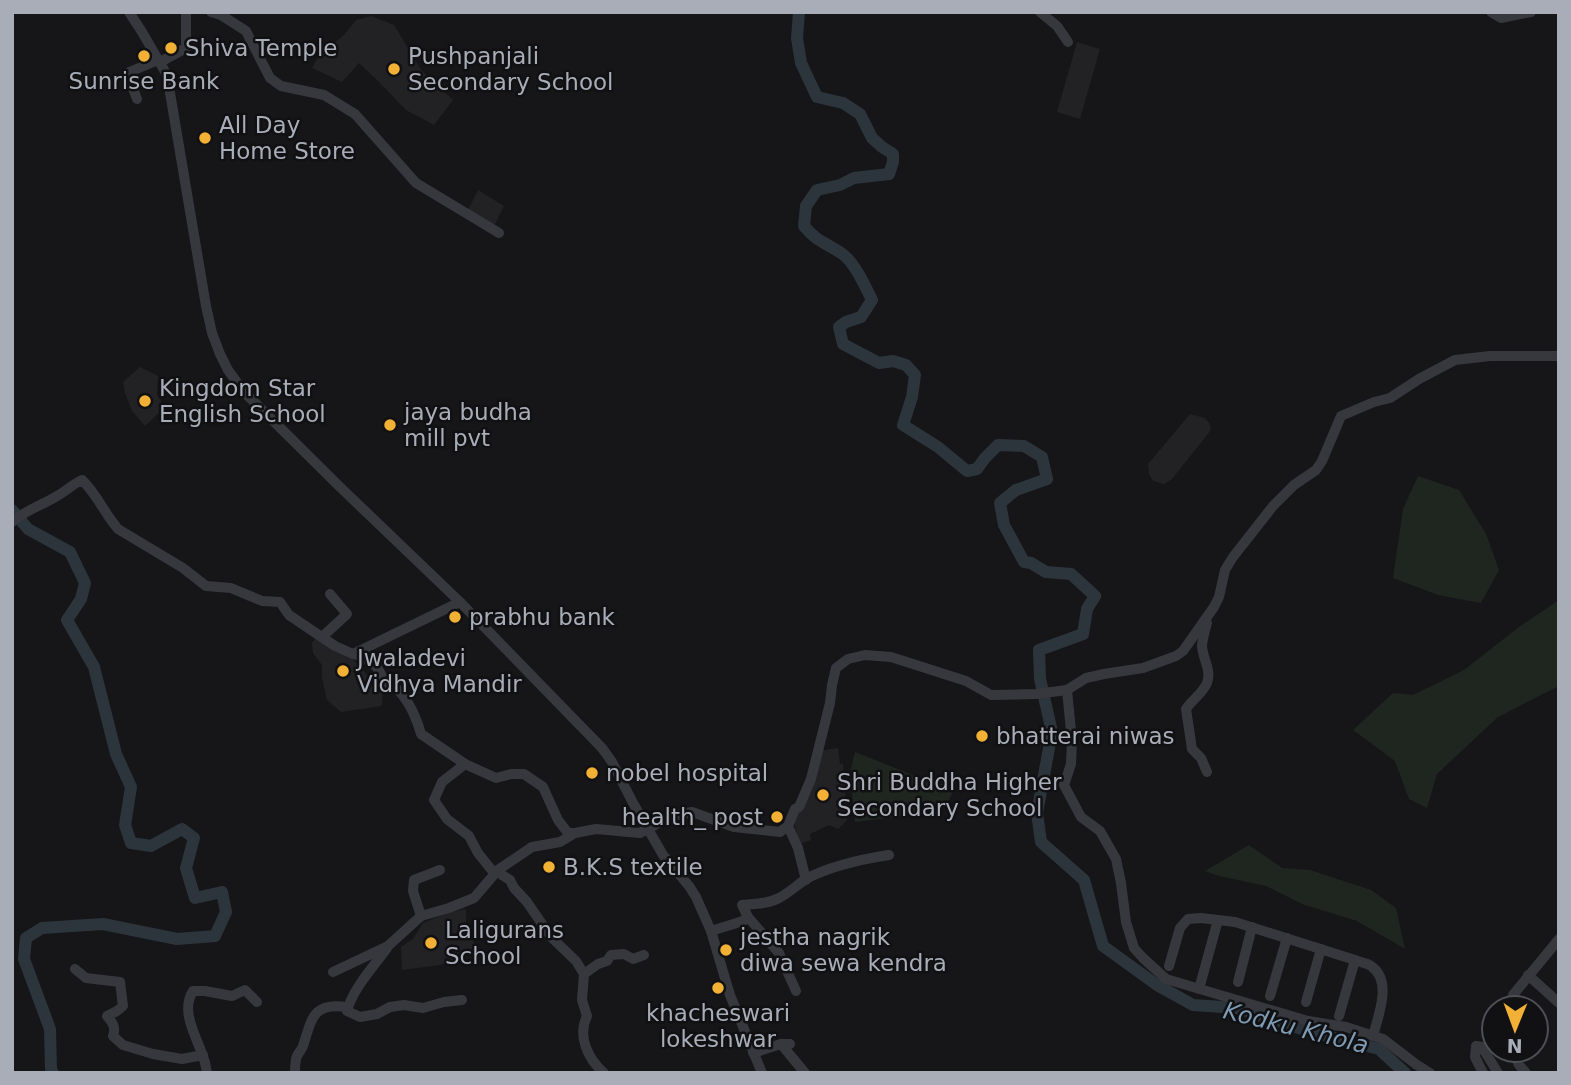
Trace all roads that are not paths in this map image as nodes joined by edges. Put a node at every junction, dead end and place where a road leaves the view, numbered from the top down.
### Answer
1 (129, 12) edge
2 (186, 12) edge
3 (211, 12) edge
4 (1040, 12) edge
5 (1492, 12) edge
6 (1531, 12) edge
7 (1068, 42) dead end
8 (159, 61) junction
9 (137, 99) dead end
10 (499, 233) dead end
11 (1559, 356) edge
12 (15, 519) edge
13 (330, 594) dead end
14 (460, 601) junction
15 (1208, 616) junction
16 (322, 637) junction
17 (353, 654) junction
18 (1067, 690) junction
19 (465, 764) junction
20 (1207, 772) dead end
21 (788, 826) junction
22 (648, 830) junction
23 (575, 833) junction
24 (889, 855) dead end
25 (440, 870) dead end
26 (497, 871) junction
27 (806, 880) junction
28 (421, 916) junction
29 (748, 917) junction
30 (1219, 920) junction
31 (1252, 927) junction
32 (711, 931) junction
33 (1287, 938) junction
34 (1559, 939) edge
35 (388, 946) junction
36 (1321, 949) junction
37 (644, 954) dead end
38 (1354, 960) junction
39 (564, 961) dead end
40 (576, 961) junction
41 (1170, 966) dead end
42 (75, 968) dead end
43 (333, 972) dead end
44 (583, 974) junction
45 (1528, 975) junction
46 (1238, 982) dead end
47 (1199, 989) junction
48 (796, 991) dead end
49 (1514, 994) edge
50 (1270, 996) dead end
51 (462, 1000) dead end
52 (257, 1002) dead end
53 (1306, 1002) dead end
54 (1559, 1003) edge
55 (348, 1007) junction
56 (1339, 1016) dead end
57 (1373, 1036) junction
58 (753, 1053) junction
59 (203, 1055) junction
60 (207, 1073) edge
61 (295, 1073) edge
62 (604, 1073) edge
63 (762, 1073) edge
64 (805, 1073) edge
65 (1430, 1073) edge
66 (1483, 1073) edge
67 (1498, 1073) edge

1 - 8 street
2 - 8 street
3 - 10 street
4 - 7 street
5 - 6 street
8 - 9 street
8 - 14 street
11 - 15 street
12 - 16 street
13 - 16 street
14 - 17 street
14 - 22 street
15 - 18 street
15 - 20 street
16 - 17 street
17 - 19 street
18 - 21 street
18 - 47 street
19 - 23 street
19 - 26 street
21 - 22 street
21 - 27 street
22 - 23 street
22 - 32 street
23 - 26 street
24 - 27 street
25 - 28 street
26 - 28 street
26 - 40 street
27 - 29 street
28 - 35 street
29 - 32 street
29 - 48 street
30 - 31 street
30 - 41 street
30 - 47 street
31 - 33 street
31 - 46 street
32 - 58 street
33 - 36 street
33 - 50 street
34 - 45 street
35 - 43 street
35 - 55 street
36 - 38 street
36 - 53 street
37 - 44 street
38 - 56 street
38 - 57 street
39 - 40 street
40 - 44 street
42 - 59 street
44 - 62 street
45 - 49 street
45 - 54 street
47 - 57 street
51 - 55 street
52 - 59 street
55 - 61 street
57 - 65 street
58 - 63 street
58 - 64 street
59 - 60 street
66 - 67 street

